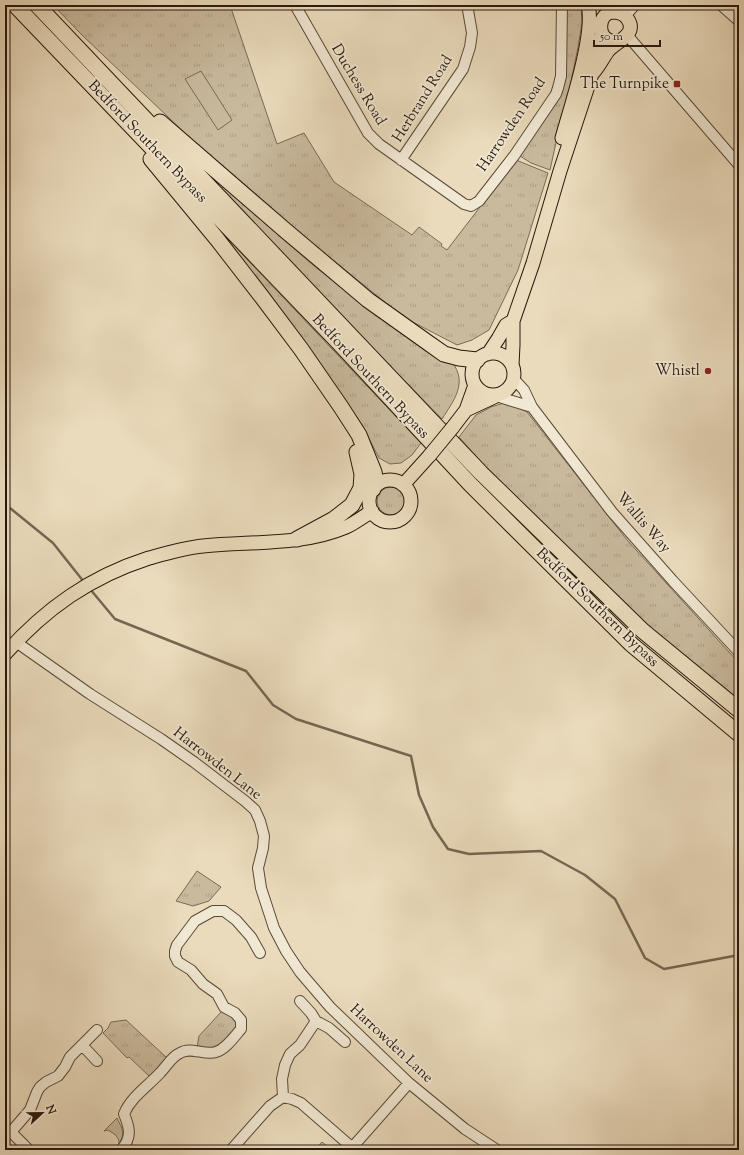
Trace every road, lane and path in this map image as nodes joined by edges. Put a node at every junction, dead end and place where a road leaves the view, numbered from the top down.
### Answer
1 (15, 5) edge
2 (36, 5) edge
3 (294, 5) edge
4 (466, 5) edge
5 (562, 5) edge
6 (588, 5) edge
7 (596, 5) edge
8 (636, 5) edge
9 (721, 5) edge
10 (625, 16) junction
11 (604, 17) junction
12 (739, 21) edge
13 (602, 34) junction
14 (624, 38) junction
15 (96, 67) junction
16 (592, 74) junction
17 (84, 76) junction
18 (566, 153) junction
19 (401, 160) junction
20 (739, 165) edge
21 (471, 206) joint
22 (512, 321) junction
23 (482, 357) junction
24 (512, 365) junction
25 (514, 380) junction
26 (475, 385) junction
27 (496, 396) junction
28 (341, 407) junction
29 (532, 407) junction
30 (466, 410) junction
31 (403, 485) junction
32 (373, 489) junction
33 (372, 511) junction
34 (297, 539) junction
35 (16, 642) junction
36 (739, 652) edge
37 (5, 654) edge
38 (739, 710) edge
39 (739, 734) edge
40 (260, 953) dead end
41 (300, 1001) dead end
42 (316, 1021) junction
43 (97, 1030) dead end
44 (345, 1042) dead end
45 (82, 1045) junction
46 (96, 1062) dead end
47 (409, 1083) junction
48 (283, 1097) junction
49 (8, 1130) edge
50 (234, 1149) edge
51 (353, 1149) edge
52 (29, 1150) edge
53 (120, 1150) edge
54 (497, 1150) edge

1 - 17 highway, Bedford Southern Bypass
2 - 15 highway, Bedford Southern Bypass
3 - 19 street, Duchess Road
4 - 19 street, Herbrand Road
5 - 21 street, Harrowden Road
6 - 18 main road
7 - 11 main road
8 - 10 street
9 - 12 street
10 - 11 main road
10 - 14 main road
11 - 13 main road
13 - 14 main road
13 - 16 main road
14 - 16 main road
14 - 20 street
15 - 23 highway
15 - 38 highway, Bedford Southern Bypass
16 - 18 main road
17 - 28 highway
17 - 39 highway, Bedford Southern Bypass
18 - 22 main road
19 - 21 street, Duchess Road
22 - 23 main road
22 - 24 main road
23 - 24 main road
23 - 26 main road
24 - 25 main road
25 - 27 main road
25 - 29 street, Wallis Way
26 - 27 main road
26 - 30 main road
27 - 29 street
27 - 30 main road
28 - 32 highway
28 - 34 highway
29 - 36 street, Wallis Way
30 - 31 main road, bridge
31 - 32 main road
31 - 33 main road
32 - 33 main road
33 - 34 main road
34 - 35 main road
35 - 37 main road
35 - 47 street, Harrowden Lane
40 - 53 street
41 - 42 street
42 - 44 street
42 - 48 street
43 - 45 street
45 - 46 street
45 - 49 street
47 - 51 street
47 - 54 street, Harrowden Lane
48 - 50 street
48 - 51 street
49 - 52 street

